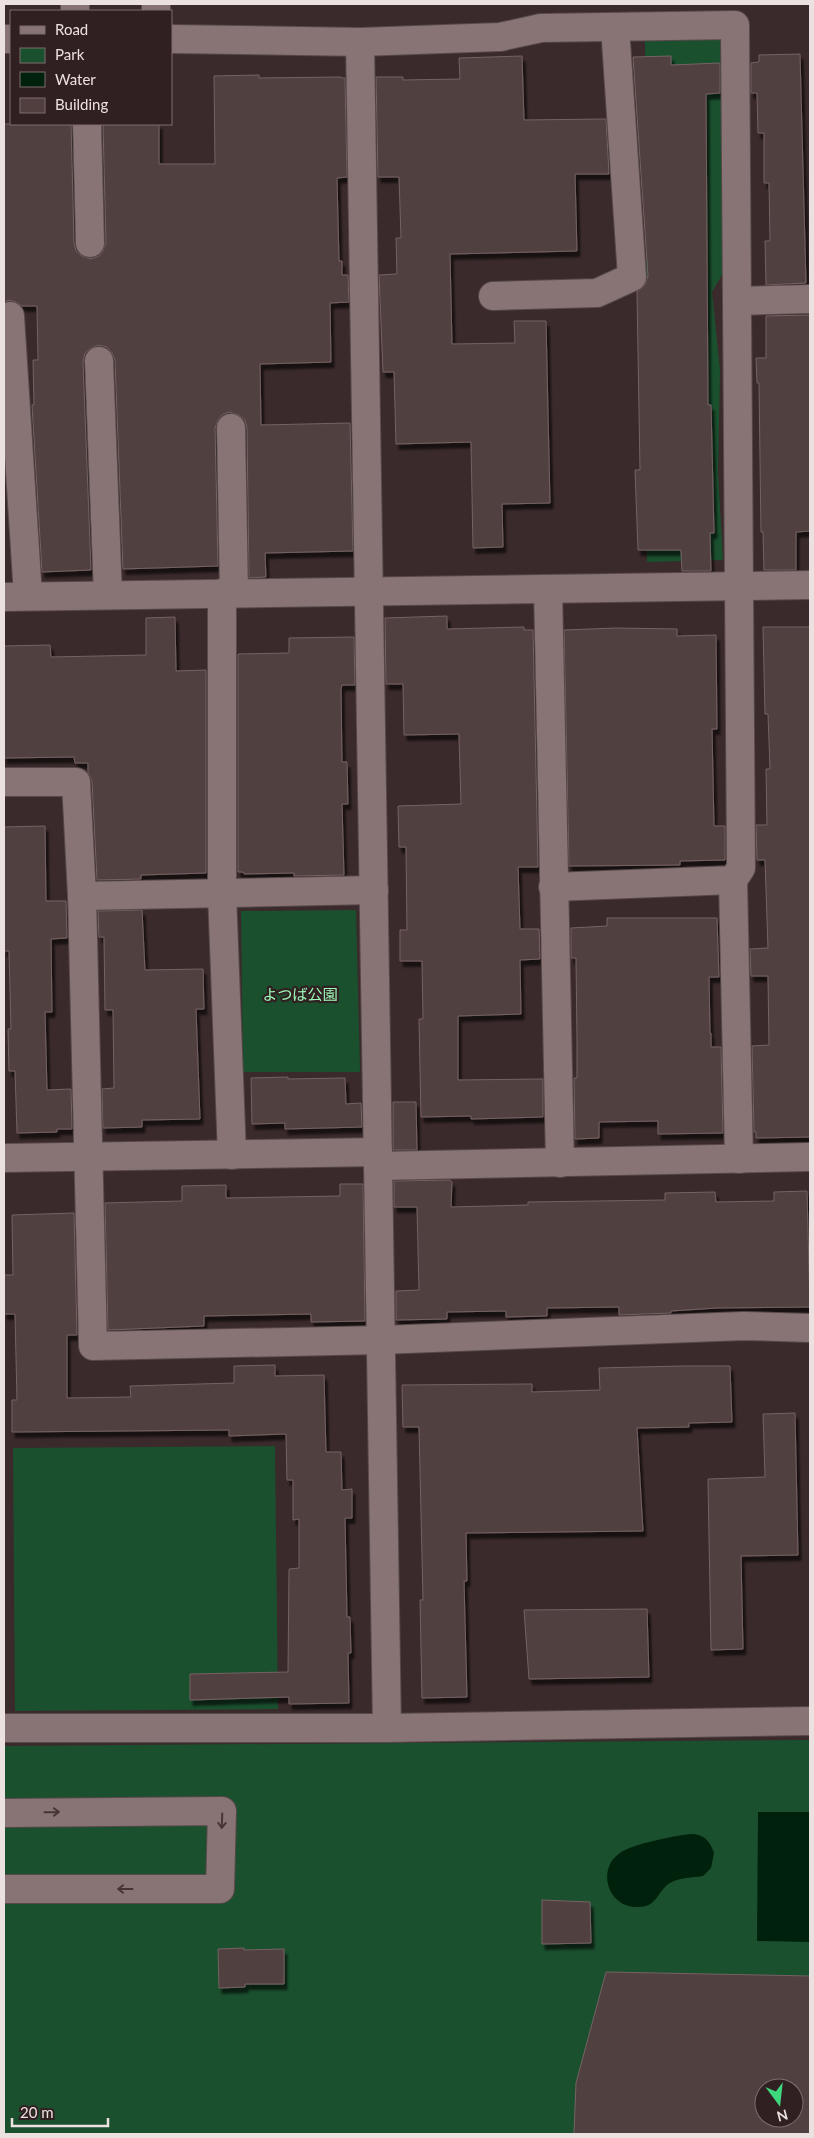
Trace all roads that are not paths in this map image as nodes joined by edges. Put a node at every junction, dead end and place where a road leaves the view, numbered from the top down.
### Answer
1 (586, 16) edge
2 (615, 27) junction
3 (172, 39) edge
4 (360, 42) junction
5 (87, 125) edge
6 (90, 243) dead end
7 (493, 296) dead end
8 (810, 300) edge
9 (737, 301) junction
10 (10, 316) dead end
11 (99, 361) dead end
12 (231, 428) dead end
13 (810, 585) edge
14 (739, 586) junction
15 (548, 589) junction
16 (369, 591) junction
17 (228, 593) junction
18 (108, 596) junction
19 (16, 597) edge
20 (4, 782) edge
21 (733, 880) junction
22 (553, 887) junction
23 (374, 890) junction
24 (222, 893) junction
25 (82, 896) junction
26 (232, 1155) junction
27 (89, 1157) junction
28 (810, 1157) edge
29 (4, 1158) edge
30 (378, 1159) junction
31 (739, 1159) junction
32 (560, 1163) junction
33 (810, 1328) edge
34 (381, 1340) junction
35 (810, 1721) edge
36 (4, 1728) edge
37 (387, 1728) junction
38 (4, 1813) edge
39 (4, 1889) edge

1 - 2 street
1 - 4 street
2 - 7 street
2 - 9 street
3 - 4 street
4 - 16 street
5 - 6 street
8 - 9 street
9 - 14 street
10 - 19 street
11 - 18 street
12 - 17 street
13 - 14 street
14 - 15 street
14 - 21 street
15 - 16 street
15 - 22 street
16 - 17 street
16 - 23 street
17 - 18 street
17 - 24 street
18 - 19 street
20 - 25 street
21 - 22 street
21 - 31 street
22 - 32 street
23 - 24 street
23 - 30 street
24 - 25 street
24 - 26 street
25 - 27 street
26 - 27 street
26 - 30 street
27 - 29 street
27 - 34 street
28 - 31 street
30 - 32 street
30 - 34 street
31 - 32 street
33 - 34 street
34 - 37 street
35 - 37 street
36 - 37 street
38 -> 39 street

